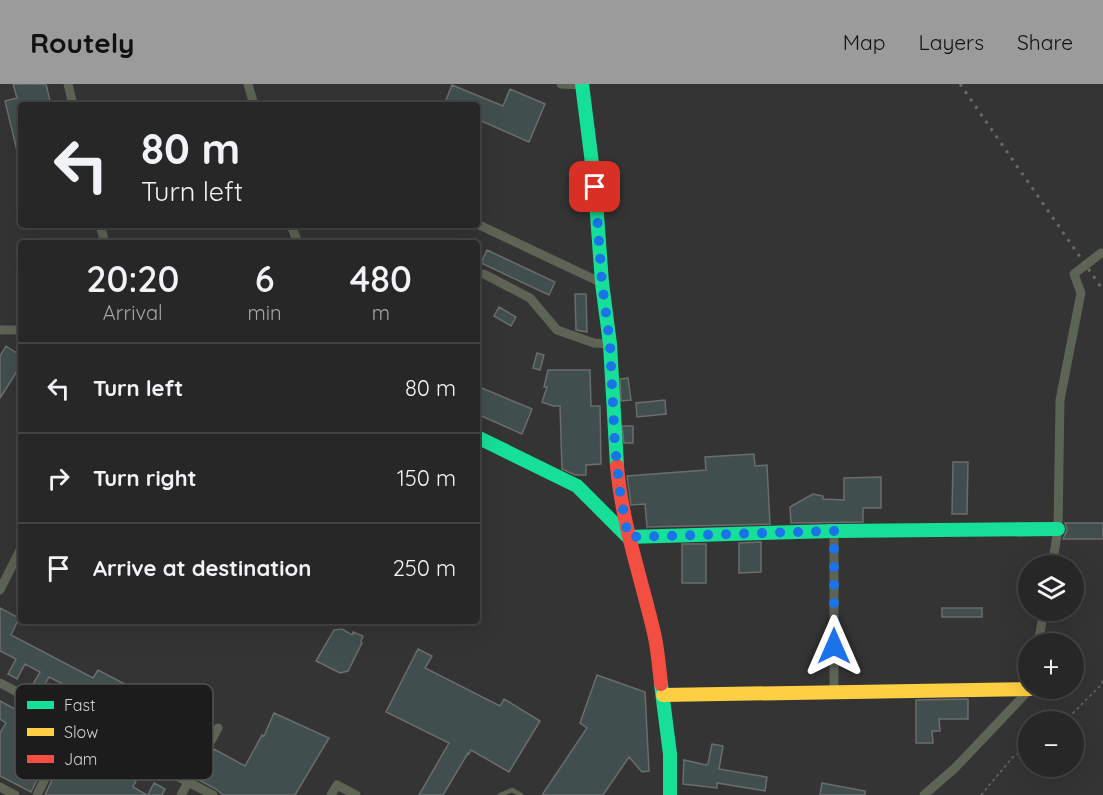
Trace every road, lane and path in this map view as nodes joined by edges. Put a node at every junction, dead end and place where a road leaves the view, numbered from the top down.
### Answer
1 (68, 84) edge
2 (248, 84) edge
3 (561, 84) edge
4 (582, 85) edge
5 (72, 102) edge
6 (253, 102) edge
7 (480, 225) edge
8 (1101, 253) dead end
9 (484, 274) dead end
10 (602, 283) junction
11 (0, 330) edge
12 (18, 330) edge
13 (610, 344) junction
14 (480, 438) edge
15 (1058, 529) junction
16 (834, 531) junction
17 (628, 537) junction
18 (18, 554) edge
19 (1054, 555) edge
20 (0, 590) edge
21 (1103, 678) edge
22 (0, 683) edge
23 (1018, 689) edge
24 (15, 691) edge
25 (834, 692) junction
26 (663, 695) junction
27 (1022, 699) edge
28 (1075, 711) edge
29 (218, 728) dead end
30 (213, 737) edge
31 (1018, 754) edge
32 (44, 780) edge
33 (185, 780) edge
34 (189, 782) junction
35 (0, 787) edge
36 (15, 795) edge
37 (37, 795) edge
38 (181, 795) edge
39 (213, 795) edge
40 (331, 795) edge
41 (356, 795) edge
42 (500, 795) edge
43 (521, 795) edge
44 (670, 795) edge
45 (924, 795) edge
46 (981, 795) edge

1 - 5 street
2 - 6 street
3 - 4 street
4 - 10 street
7 - 10 street
8 - 15 street
9 - 13 street
10 - 13 street
11 - 12 street
13 - 17 street
14 - 17 street
15 - 16 street
15 - 19 street
16 - 17 street
16 - 25 street
17 - 26 street
18 - 20 street
21 - 28 path
22 - 24 street
23 - 25 street
25 - 26 street
26 - 44 street
27 - 45 street
29 - 30 street
31 - 46 path
32 - 37 street
33 - 34 street
34 - 38 street
34 - 39 street
35 - 36 street
40 - 41 street
42 - 43 lane

